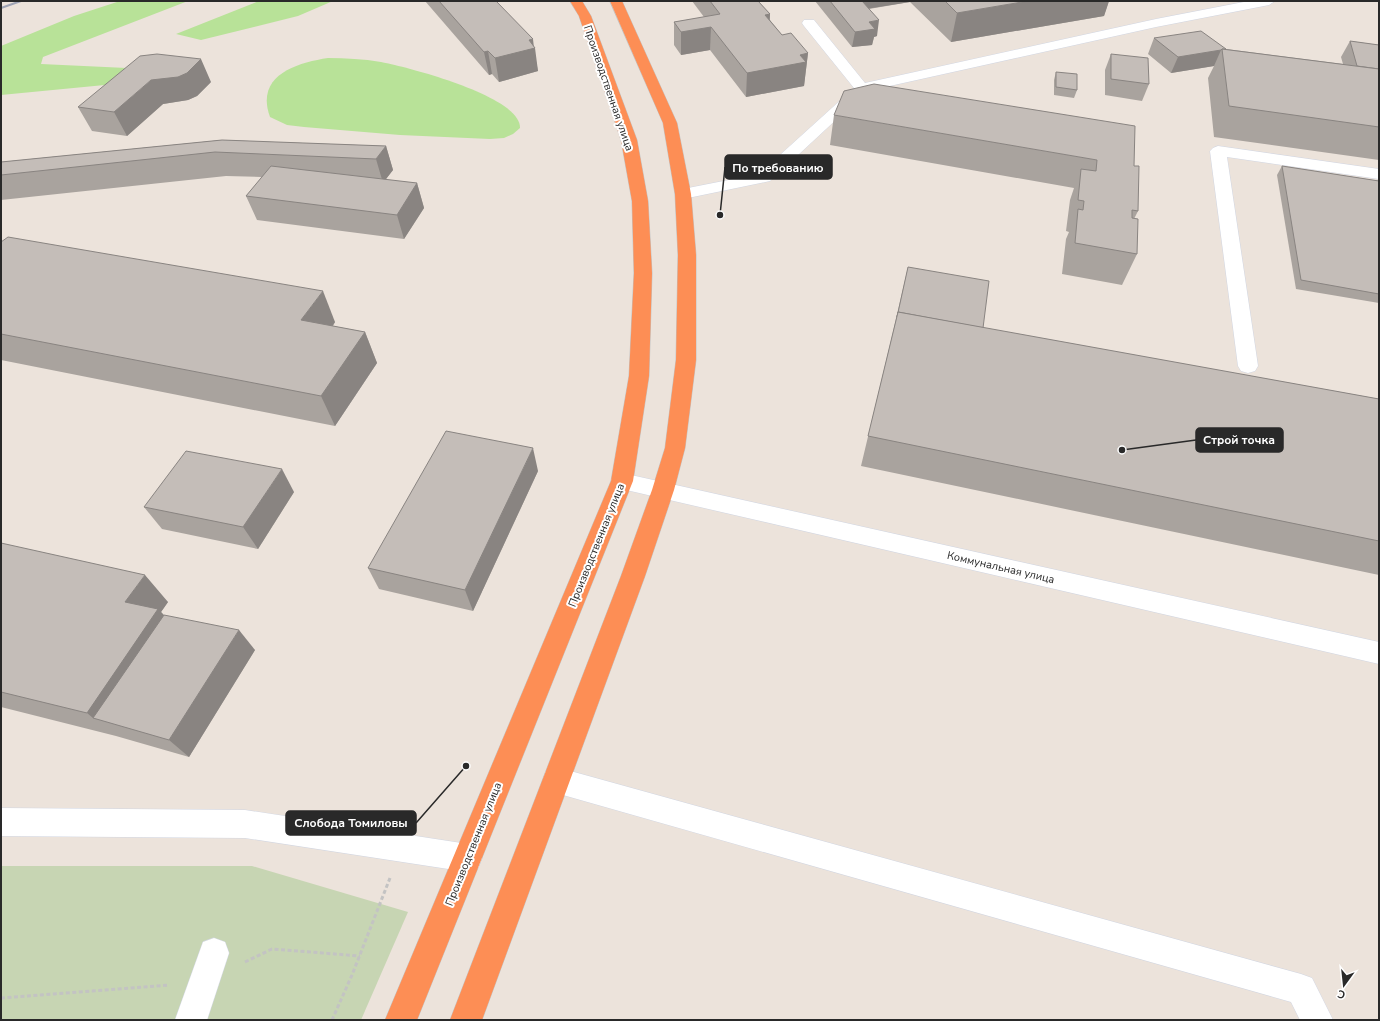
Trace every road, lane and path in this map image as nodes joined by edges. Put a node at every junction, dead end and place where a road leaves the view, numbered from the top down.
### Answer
1 (576, 1) edge
2 (616, 1) edge
3 (1269, 1) edge
4 (809, 23) dead end
5 (862, 88) junction
6 (1379, 174) edge
7 (683, 194) junction
8 (1248, 366) dead end
9 (622, 481) junction
10 (663, 490) junction
11 (1379, 653) edge
12 (556, 780) junction
13 (1, 822) edge
14 (402, 848) junction
15 (468, 858) junction
16 (214, 953) dead end
17 (192, 1020) edge
18 (332, 1020) edge
19 (401, 1020) edge
20 (466, 1020) edge
21 (1317, 1020) edge

1 - 9 highway, Производственная улица
2 - 7 highway
3 - 5 street
4 - 5 street
5 - 7 street
6 - 8 street
7 - 10 highway
9 - 10 street, Коммунальная улица
9 - 15 highway, Производственная улица
10 - 11 street, Коммунальная улица
10 - 12 highway
12 - 20 highway
12 - 21 street
13 - 14 street
14 - 15 street
14 - 18 path
15 - 19 highway, Производственная улица
16 - 17 street

